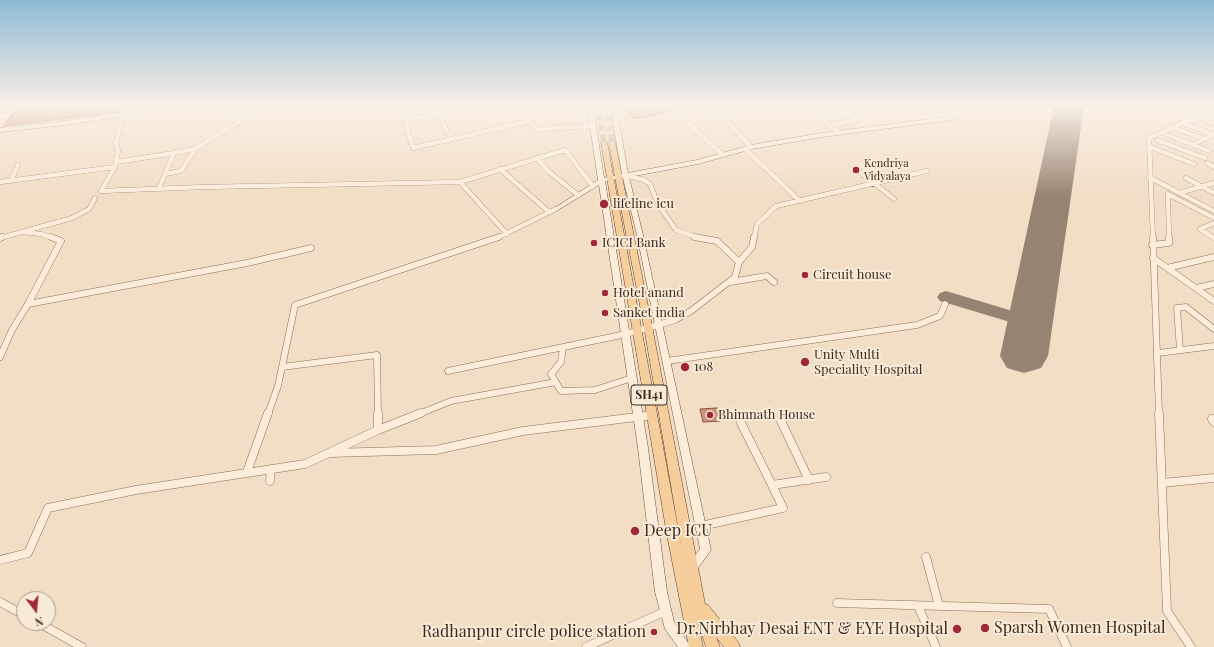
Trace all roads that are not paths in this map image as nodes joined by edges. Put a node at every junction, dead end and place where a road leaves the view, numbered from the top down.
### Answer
1 (118, 136) edge
2 (215, 136) edge
3 (410, 136) edge
4 (464, 136) edge
5 (602, 136) tunnel mouth
6 (609, 136) tunnel mouth
7 (702, 136) edge
8 (738, 136) edge
9 (815, 136) edge
10 (1153, 136) edge
11 (1171, 136) edge
12 (1197, 136) edge
13 (1210, 136) edge
14 (1204, 139) junction
15 (1157, 140) dead end
16 (608, 143) junction
17 (1193, 145) junction
18 (1150, 147) junction
19 (748, 148) junction
20 (195, 149) junction
21 (1183, 150) junction
22 (1209, 151) dead end
23 (174, 153) junction
24 (723, 155) junction
25 (537, 158) junction
26 (115, 164) junction
27 (1194, 164) dead end
28 (18, 165) dead end
29 (1214, 167) edge
30 (500, 169) junction
31 (926, 171) dead end
32 (860, 172) dead end
33 (165, 174) junction
34 (614, 177) junction
35 (1149, 177) junction
36 (1186, 178) dead end
37 (11, 181) junction
38 (0, 182) edge
39 (460, 182) junction
40 (876, 183) junction
41 (1214, 183) edge
42 (593, 186) junction
43 (1202, 186) junction
44 (159, 188) junction
45 (1179, 193) junction
46 (1214, 193) edge
47 (578, 195) junction
48 (95, 198) dead end
49 (894, 199) dead end
50 (800, 201) junction
51 (556, 209) joint
52 (1214, 211) edge
53 (549, 212) junction
54 (1214, 218) edge
55 (1214, 223) edge
56 (22, 232) junction
57 (508, 234) junction
58 (0, 238) edge
59 (1214, 238) edge
60 (1152, 245) junction
61 (311, 248) dead end
62 (1214, 257) edge
63 (1153, 258) junction
64 (739, 262) junction
65 (1167, 268) junction
66 (728, 282) junction
67 (774, 282) dead end
68 (1214, 284) edge
69 (1196, 288) junction
70 (1214, 301) edge
71 (28, 304) junction
72 (945, 304) dead end
73 (660, 326) junction
74 (649, 328) junction
75 (1214, 329) edge
76 (637, 331) junction
77 (626, 334) junction
78 (1214, 346) edge
79 (563, 347) junction
80 (1180, 350) junction
81 (1158, 354) junction
82 (0, 357) edge
83 (667, 361) junction
84 (282, 367) junction
85 (448, 371) dead end
86 (632, 378) junction
87 (556, 382) junction
88 (675, 398) junction
89 (661, 400) junction
90 (653, 416) junction
91 (638, 417) junction
92 (781, 422) dead end
93 (741, 423) dead end
94 (378, 430) junction
95 (327, 454) junction
96 (271, 469) junction
97 (248, 472) junction
98 (826, 478) dead end
99 (1214, 478) edge
100 (270, 480) dead end
101 (809, 480) junction
102 (1162, 483) junction
103 (772, 485) junction
104 (701, 526) junction
105 (926, 557) dead end
106 (0, 560) edge
107 (692, 567) junction
108 (0, 602) edge
109 (837, 603) dead end
110 (699, 606) junction
111 (918, 606) junction
112 (939, 606) junction
113 (666, 610) junction
114 (16, 611) edge
115 (53, 631) edge
116 (82, 647) edge
117 (586, 647) edge
118 (685, 647) edge
119 (696, 647) edge
120 (713, 647) edge
121 (733, 647) edge
122 (936, 647) edge
123 (1067, 647) edge
124 (1191, 647) edge

1 - 26 street
2 - 20 street
3 - 4 street
5 - 16 street
6 - 16 street
7 - 24 street
8 - 19 street
9 - 19 street
10 - 18 street
11 - 17 street
12 - 14 street
13 - 14 street
14 - 17 street
15 - 21 street
16 - 34 main road, SH41
16 - 34 street
17 - 21 street
17 - 22 street
18 - 27 street
18 - 35 street
19 - 24 street
19 - 50 street
20 - 23 street
20 - 33 street
21 - 29 street
23 - 26 street
23 - 33 street
24 - 34 street
25 - 30 street
25 - 42 street
25 - 47 street
26 - 37 street
26 - 44 street
28 - 37 street
30 - 39 street
30 - 53 street
31 - 40 street
32 - 40 street
33 - 44 street
34 - 42 street
34 - 64 street
34 - 73 street
34 - 74 main road, SH41
34 - 76 main road, SH41
34 - 77 street
35 - 45 street
35 - 60 street
36 - 43 street
37 - 38 street
39 - 44 street
39 - 57 street
40 - 49 street
40 - 50 street
41 - 43 street
42 - 47 street
43 - 45 street
43 - 46 street
45 - 52 street
47 - 51 street
48 - 56 street
50 - 64 street
51 - 53 street
53 - 57 street
54 - 60 street
55 - 59 street
56 - 58 street
56 - 71 street
57 - 84 street
60 - 63 street
61 - 71 street
62 - 65 street
63 - 65 street
63 - 81 street
64 - 66 street
65 - 69 street
66 - 67 street
66 - 73 street
68 - 69 street
69 - 70 street
71 - 82 street
72 - 83 street
73 - 74 street
73 - 83 street
74 - 76 street
74 - 89 main road, SH41
75 - 80 street
76 - 77 street
76 - 90 main road, SH41
77 - 79 street
77 - 86 street
78 - 80 street
79 - 85 street
79 - 87 street
80 - 81 street
81 - 102 street
83 - 88 street
84 - 94 street
84 - 97 street
86 - 87 street
86 - 91 street
87 - 94 street
88 - 89 street
88 - 104 street
89 - 107 main road, SH41
90 - 91 street
90 - 119 main road, SH41
91 - 95 street
91 - 113 street
92 - 101 street
93 - 103 street
94 - 95 street
95 - 96 street
96 - 97 street
96 - 100 street
97 - 106 street
98 - 101 street
99 - 102 street
101 - 103 street
102 - 124 street
103 - 104 street
104 - 107 street
105 - 112 street
107 - 110 main road, SH41
108 - 114 street
109 - 111 street
110 - 120 main road, SH41
110 - 121 main road
111 - 112 street
111 - 122 street
112 - 123 street
113 - 117 street
113 - 118 street
115 - 116 street

